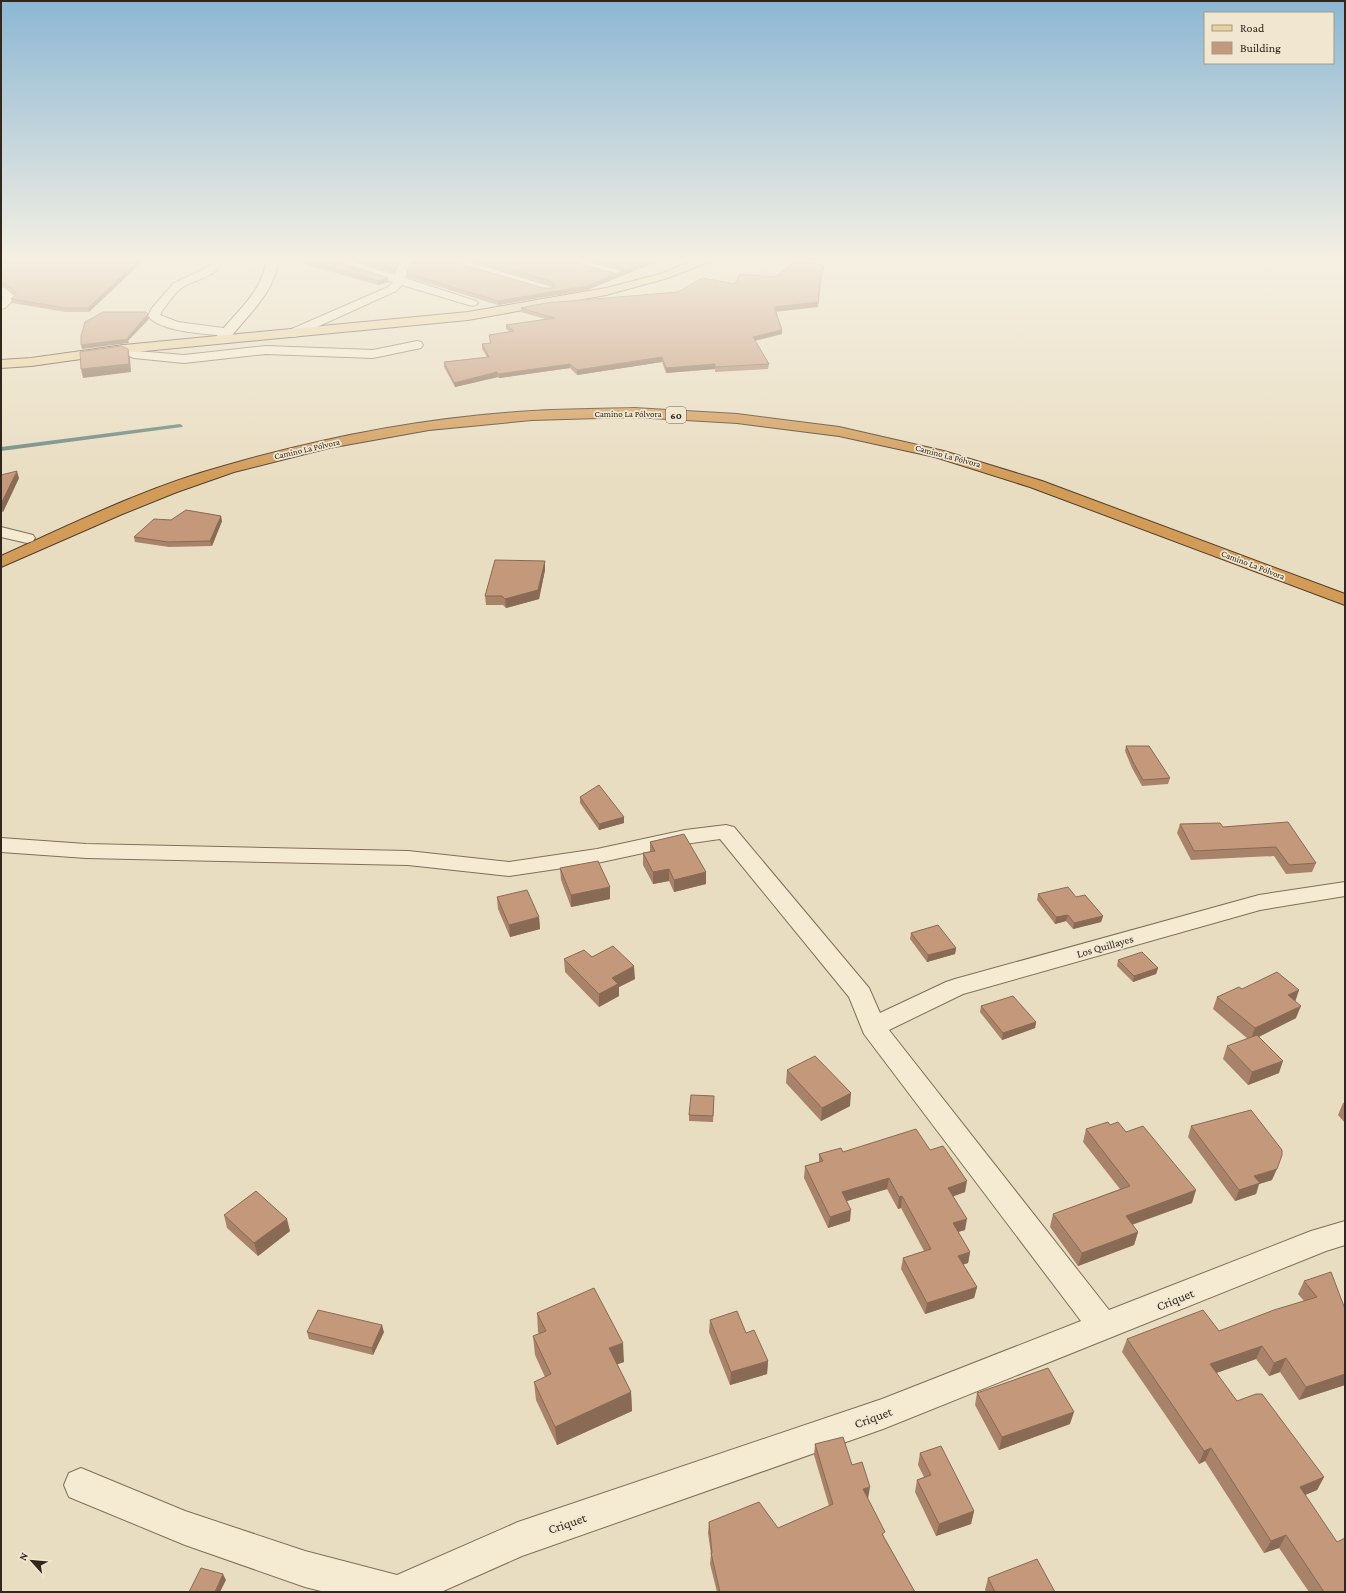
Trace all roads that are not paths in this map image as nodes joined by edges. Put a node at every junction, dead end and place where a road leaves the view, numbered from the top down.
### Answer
1 (208, 332) edge
2 (227, 332) edge
3 (295, 332) edge
4 (308, 332) edge
5 (291, 334) junction
6 (224, 336) junction
7 (416, 345) dead end
8 (124, 349) junction
9 (31, 362) junction
10 (1, 364) edge
11 (1, 370) edge
12 (1, 532) edge
13 (27, 538) junction
14 (1, 549) edge
15 (1, 562) edge
16 (1345, 589) edge
17 (1345, 600) edge
18 (1, 845) edge
19 (1345, 890) edge
20 (873, 1027) junction
21 (1345, 1234) edge
22 (1104, 1327) junction
23 (81, 1484) dead end
24 (395, 1592) edge
25 (399, 1592) edge

1 - 6 street
2 - 6 main road
3 - 5 street
4 - 5 main road
5 - 6 main road
6 - 8 main road
7 - 8 street
8 - 9 main road
9 - 10 main road
9 - 11 main road
12 - 13 street
13 - 14 highway, Camino La Pólvora / 60
13 - 16 highway, Camino La Pólvora / 60
15 - 17 highway, Camino La Pólvora / 60
18 - 20 street
19 - 20 street, Los Quillayes
20 - 22 street
21 - 22 street, Criquet
22 - 25 street, Criquet
23 - 24 street

